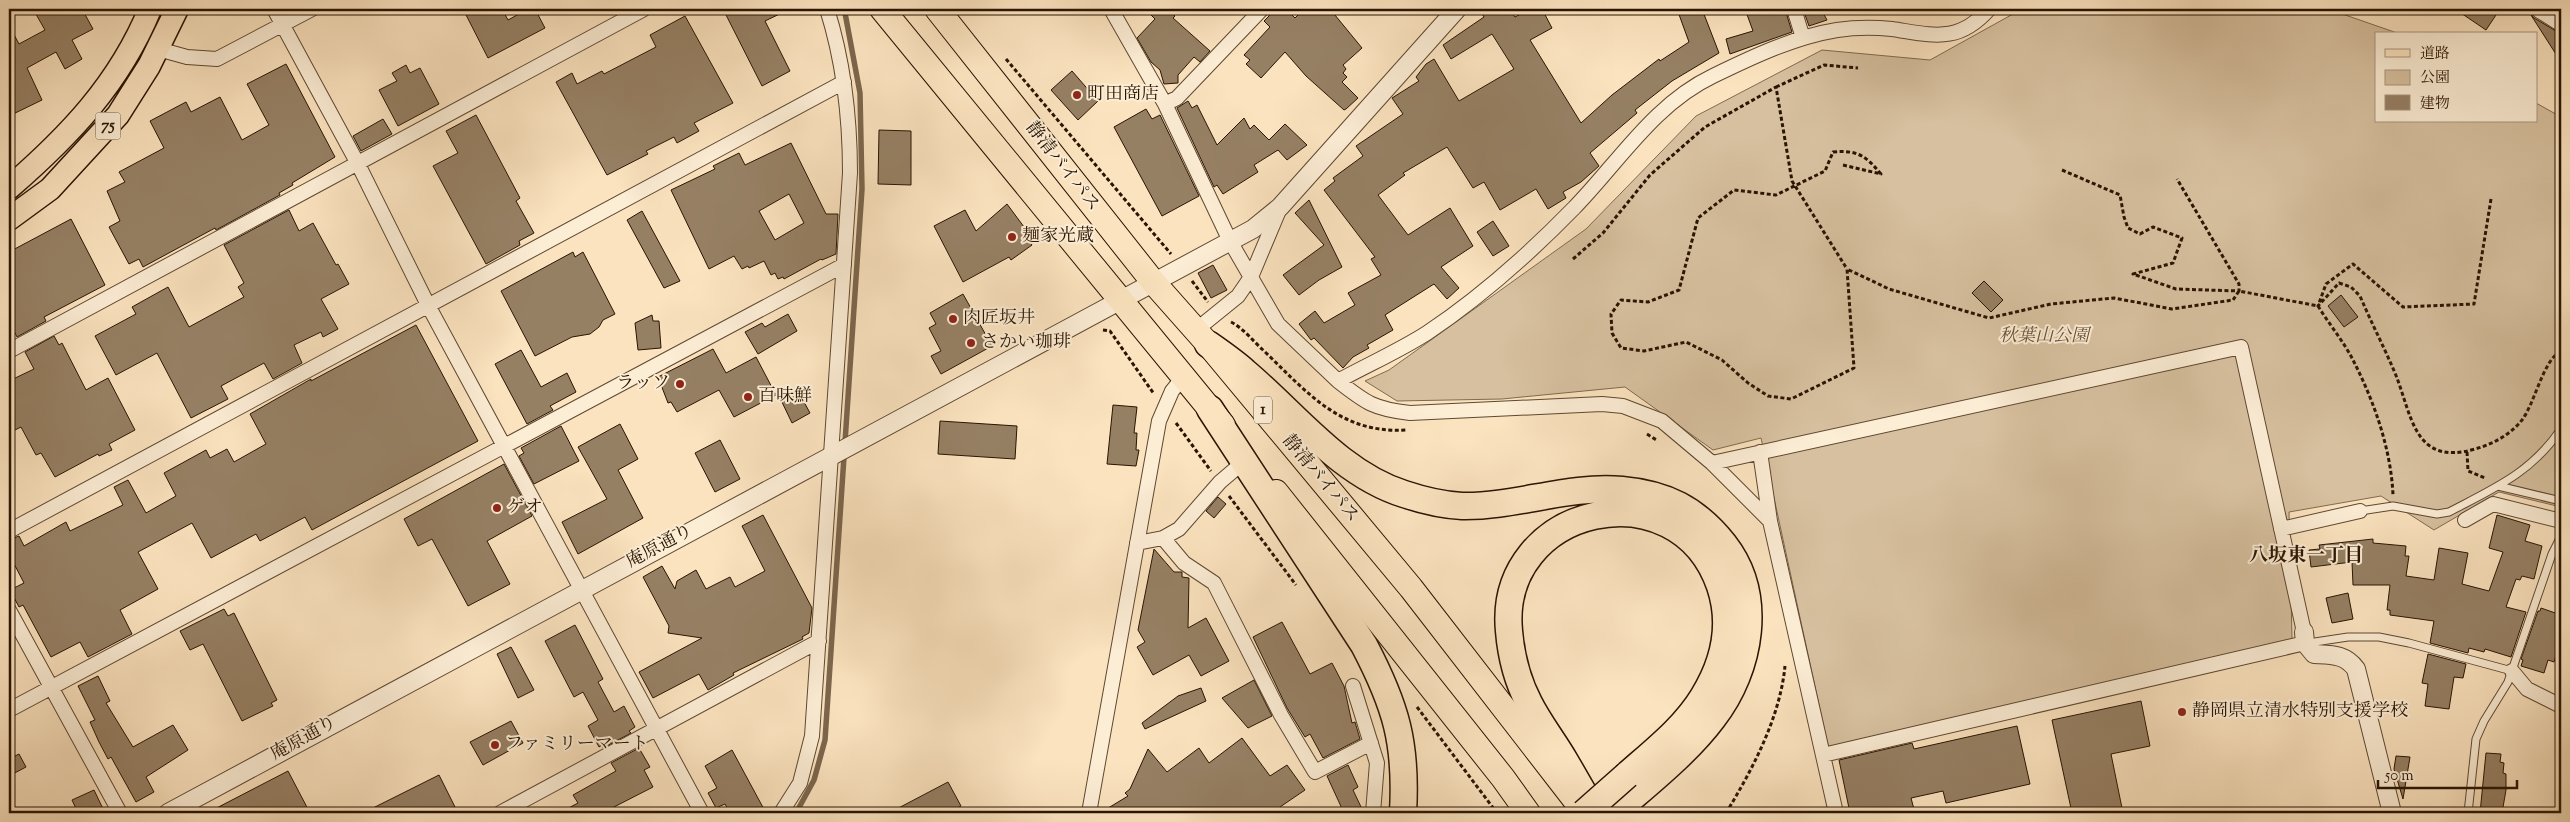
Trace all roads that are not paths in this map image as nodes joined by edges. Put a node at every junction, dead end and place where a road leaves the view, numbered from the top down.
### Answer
1 (150, 9) edge
2 (177, 9) edge
3 (274, 9) edge
4 (312, 9) edge
5 (644, 9) edge
6 (827, 9) edge
7 (882, 9) edge
8 (937, 9) edge
9 (1111, 9) edge
10 (1262, 9) edge
11 (1457, 9) edge
12 (1794, 9) edge
13 (1989, 9) edge
14 (2540, 9) edge
15 (2561, 22) edge
16 (283, 24) junction
17 (1803, 38) junction
18 (158, 49) junction
19 (844, 82) junction
20 (1165, 104) junction
21 (358, 164) junction
22 (9, 188) edge
23 (1280, 207) junction
24 (9, 219) edge
25 (1230, 241) junction
26 (844, 265) junction
27 (1251, 277) junction
28 (1154, 283) junction
29 (1123, 301) junction
30 (429, 307) junction
31 (1202, 337) junction
32 (9, 351) edge
33 (1184, 376) junction
34 (1338, 382) junction
35 (1210, 409) joint
36 (2561, 429) edge
37 (504, 444) junction
38 (1760, 452) junction
39 (834, 455) junction
40 (1246, 459) junction
41 (1712, 463) junction
42 (2498, 486) junction
43 (2561, 501) edge
44 (2360, 511) joint
45 (2465, 520) dead end
46 (1770, 521) junction
47 (2561, 521) edge
48 (2281, 529) junction
49 (9, 531) edge
50 (2561, 536) edge
51 (1162, 538) junction
52 (1137, 543) junction
53 (582, 588) junction
54 (9, 610) edge
55 (2305, 638) junction
56 (819, 641) junction
57 (2512, 672) junction
58 (1353, 686) dead end
59 (51, 687) junction
60 (2561, 706) edge
61 (9, 710) edge
62 (656, 729) junction
63 (1371, 743) junction
64 (1823, 755) junction
65 (1632, 784) junction
66 (120, 813) edge
67 (168, 813) edge
68 (500, 813) edge
69 (702, 813) edge
70 (781, 813) edge
71 (1089, 813) edge
72 (1373, 813) edge
73 (1402, 813) edge
74 (1528, 813) edge
75 (1585, 813) edge
76 (1595, 813) edge
77 (1614, 813) edge
78 (1836, 813) edge
79 (2392, 813) edge
80 (2468, 813) edge

1 - 22 main road, 75
2 - 18 main road, 75
3 - 16 street
4 - 16 street
5 - 21 street
6 - 19 street
7 - 29 highway, 静清バイパス
8 - 28 highway, 静清バイパス / 1
9 - 20 street
10 - 20 street
11 - 23 street, 庵原通り
12 - 17 street
13 - 17 street
14 - 15 street
16 - 18 street
16 - 21 street
17 - 34 street
18 - 24 main road, 75
19 - 26 street
19 - 30 street
20 - 25 street
21 - 30 street
21 - 32 street
23 - 25 street, 庵原通り
23 - 27 street
25 - 27 street
25 - 28 street, 庵原通り
26 - 37 street
26 - 39 street
27 - 31 street
27 - 34 street
28 - 29 street, 庵原通り
28 - 31 highway, 静清バイパス / 1
29 - 33 highway, 静清バイパス
29 - 39 street, 庵原通り
30 - 37 street
30 - 49 street
31 - 65 highway
31 - 75 highway, 静清バイパス / 1
33 - 35 highway, 静清バイパス
33 - 52 street
34 - 41 street
35 - 40 highway
36 - 42 lane
37 - 53 street
37 - 59 street
38 - 41 street
38 - 46 street
38 - 48 street
39 - 53 street, 庵原通り
39 - 56 street
40 - 51 street
40 - 73 highway
40 - 74 highway
41 - 46 street
42 - 43 lane
42 - 44 lane
44 - 48 street
45 - 47 street
46 - 64 street
48 - 55 street
50 - 57 lane
51 - 52 street
51 - 63 street
52 - 71 street
53 - 62 street
53 - 67 street, 庵原通り
54 - 59 street
55 - 57 lane
55 - 64 street
55 - 79 street
56 - 62 street
56 - 70 street
57 - 60 street
57 - 80 lane
58 - 63 street
59 - 61 street
59 - 66 street
62 - 68 street
62 - 69 street
63 - 72 street
64 - 78 street
65 - 75 highway, bridge
65 - 76 highway
65 - 77 highway

